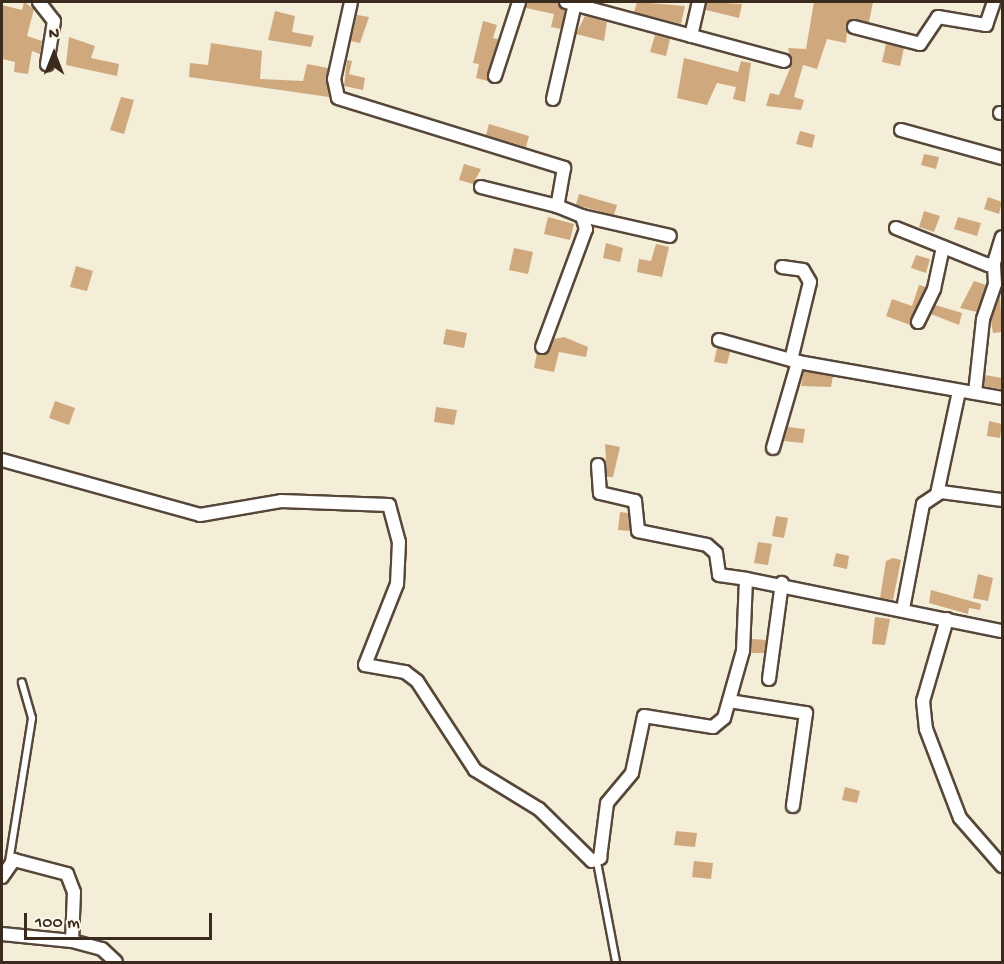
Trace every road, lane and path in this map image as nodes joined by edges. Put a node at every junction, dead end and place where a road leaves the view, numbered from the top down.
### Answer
1 (39, 2) edge
2 (351, 2) edge
3 (519, 2) edge
4 (699, 2) edge
5 (994, 2) edge
6 (570, 3) edge
7 (854, 27) dead end
8 (691, 36) junction
9 (784, 60) dead end
10 (46, 64) dead end
11 (495, 76) dead end
12 (553, 99) dead end
13 (901, 130) dead end
14 (1002, 158) edge
15 (481, 188) dead end
16 (557, 206) junction
17 (582, 216) junction
18 (896, 228) dead end
19 (670, 236) dead end
20 (1002, 237) edge
21 (943, 247) junction
22 (782, 267) dead end
23 (997, 272) edge
24 (918, 322) dead end
25 (719, 340) dead end
26 (542, 347) dead end
27 (794, 361) junction
28 (959, 391) junction
29 (975, 393) junction
30 (1002, 398) edge
31 (773, 448) dead end
32 (2, 460) edge
33 (598, 465) dead end
34 (937, 494) junction
35 (1002, 500) edge
36 (746, 579) junction
37 (782, 583) junction
38 (903, 609) junction
39 (947, 619) junction
40 (1002, 631) edge
41 (768, 679) dead end
42 (22, 682) dead end
43 (729, 701) junction
44 (794, 806) dead end
45 (9, 862) junction
46 (597, 862) junction
47 (1002, 866) edge
48 (2, 877) edge
49 (2, 934) edge
50 (72, 941) junction
51 (116, 963) edge
52 (616, 963) edge

1 - 10 street
2 - 16 street
3 - 11 street
4 - 8 street
5 - 7 street
6 - 8 street
6 - 12 street
8 - 9 street
13 - 14 street
15 - 16 street
16 - 17 street
17 - 19 street
17 - 26 street
18 - 21 street
20 - 23 street
21 - 23 street
21 - 24 street
22 - 27 street
23 - 29 street
25 - 27 street
27 - 28 street
27 - 31 street
28 - 29 street
28 - 34 street
29 - 30 street
32 - 46 street
33 - 36 street
34 - 35 street
34 - 38 street
36 - 37 street
36 - 43 street
37 - 38 street
37 - 41 street
38 - 39 street
39 - 40 street
39 - 47 street
42 - 45 lane
43 - 44 street
43 - 46 street
45 - 48 street
45 - 50 street
46 - 52 lane
49 - 50 street
50 - 51 street

